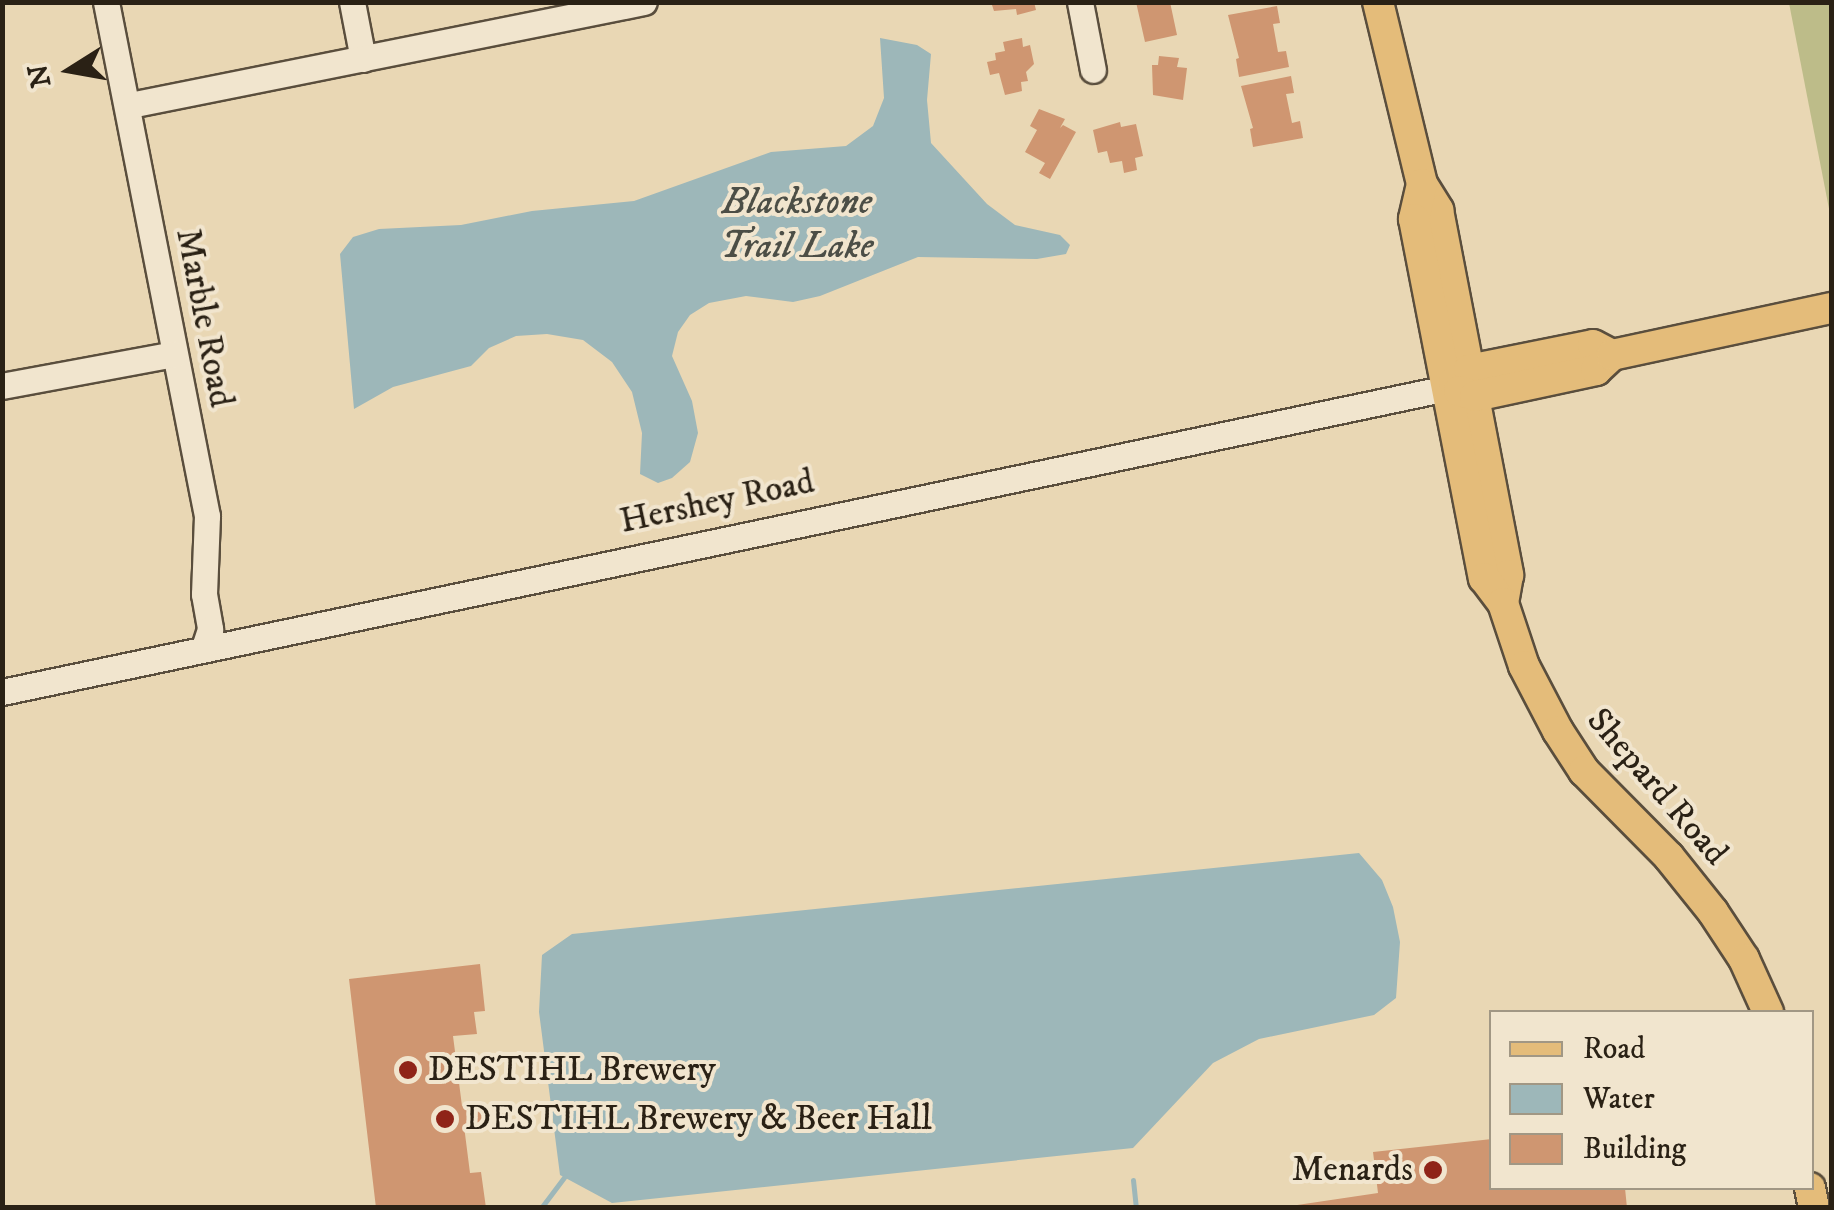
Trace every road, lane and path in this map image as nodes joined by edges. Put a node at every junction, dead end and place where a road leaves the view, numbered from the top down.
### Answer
1 (106, 2) edge
2 (352, 2) edge
3 (644, 2) edge
4 (1080, 2) edge
5 (1378, 2) edge
6 (363, 59) junction
7 (1094, 70) dead end
8 (130, 105) junction
9 (1832, 308) edge
10 (174, 354) junction
11 (1463, 385) junction
12 (2, 386) edge
13 (204, 648) junction
14 (2, 692) edge
15 (1767, 1010) edge

1 - 8 street, Marble Road
2 - 6 street
3 - 6 street
4 - 7 street
5 - 11 main road, Shepard Road
6 - 8 street
8 - 10 street, Marble Road
9 - 11 main road, Hershey Road
10 - 12 street
10 - 13 street, Marble Road
11 - 13 street, Hershey Road
11 - 15 main road, Shepard Road
13 - 14 street, Hershey Road

